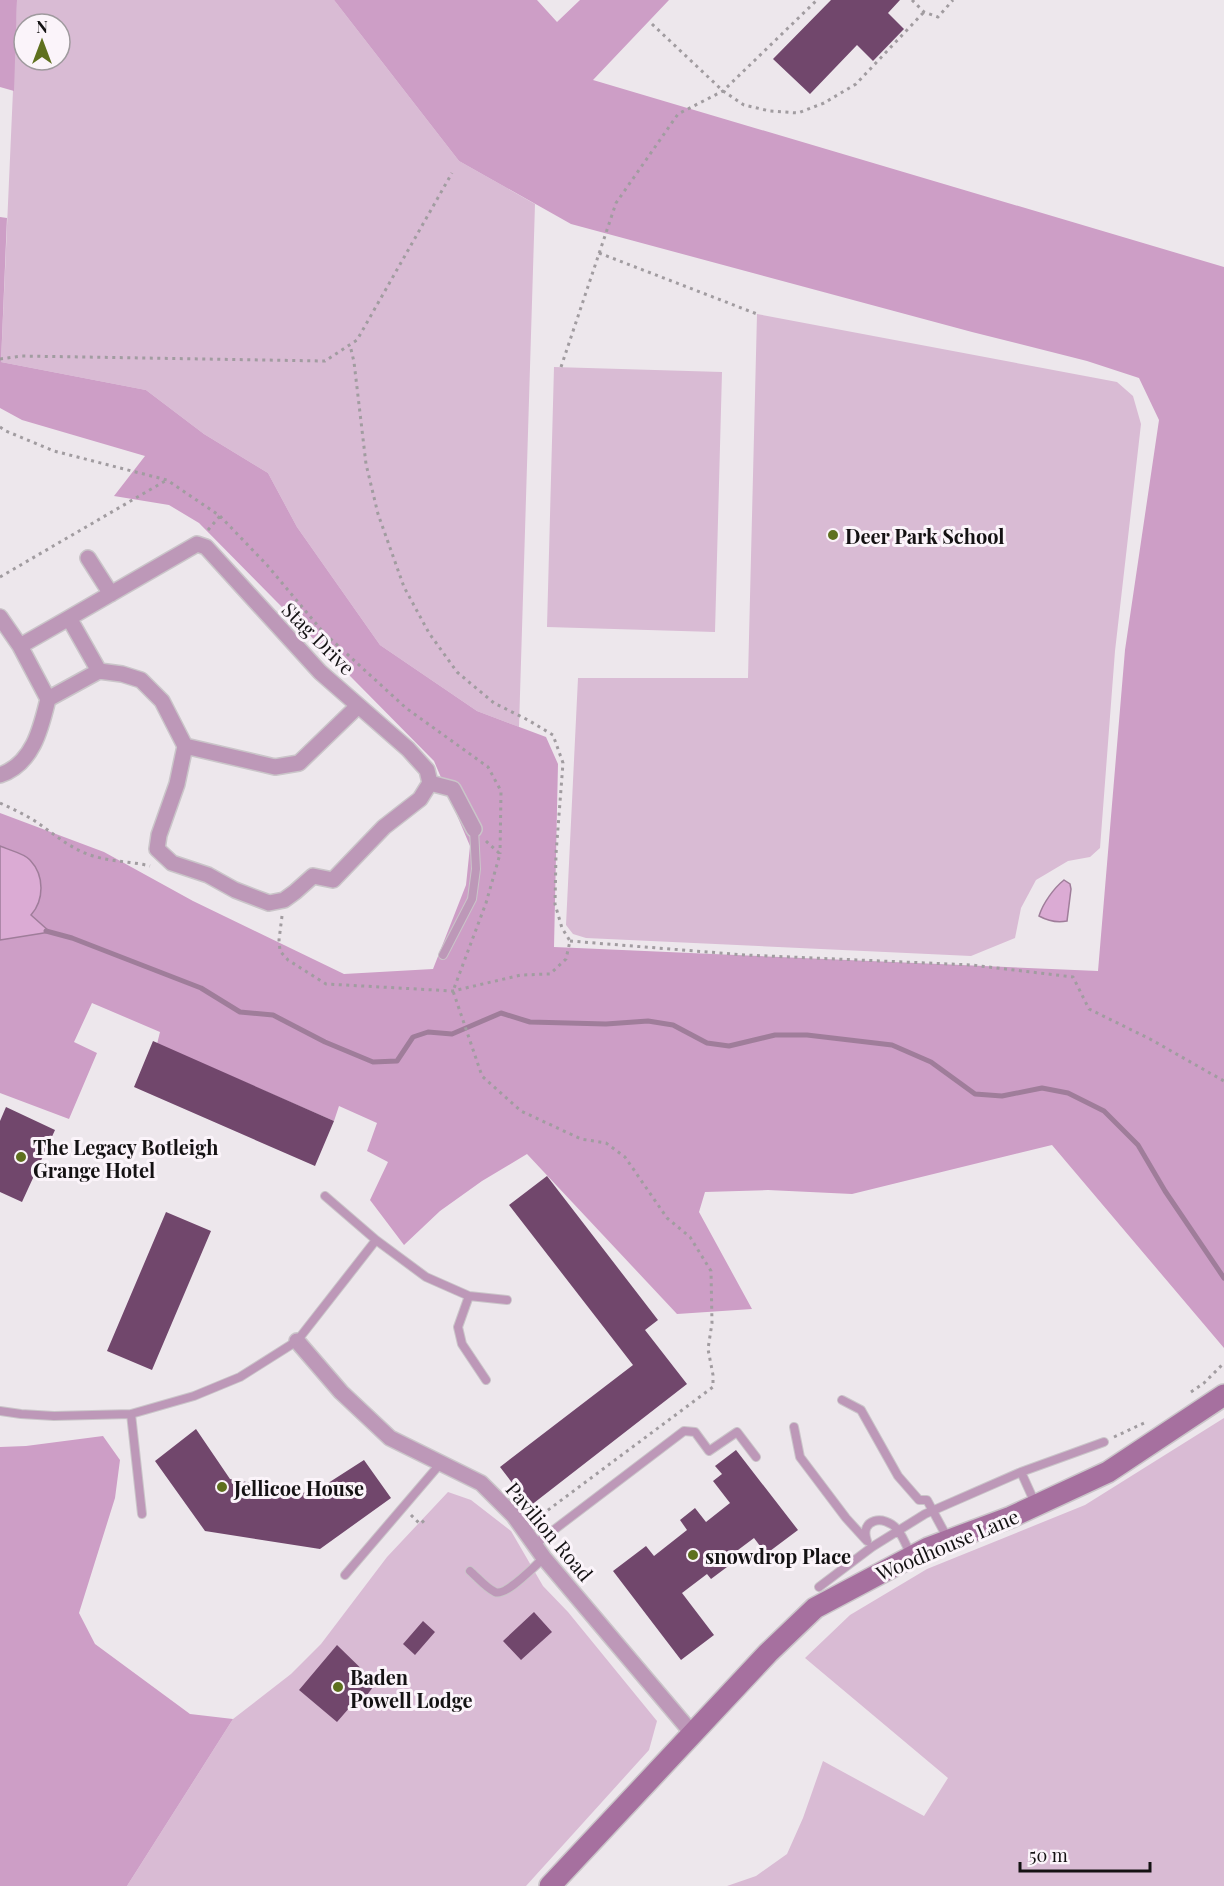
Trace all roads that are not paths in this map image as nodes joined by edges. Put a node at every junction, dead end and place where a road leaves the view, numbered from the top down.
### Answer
1 (88, 558) dead end
2 (111, 594) junction
3 (69, 618) junction
4 (2, 624) edge
5 (20, 646) junction
6 (99, 670) junction
7 (48, 699) junction
8 (358, 706) junction
9 (185, 746) junction
10 (0, 775) edge
11 (430, 783) junction
12 (474, 829) joint
13 (443, 955) dead end
14 (325, 1196) dead end
15 (376, 1240) junction
16 (469, 1296) junction
17 (507, 1300) dead end
18 (297, 1341) junction
19 (486, 1380) dead end
20 (1224, 1395) edge
21 (842, 1400) dead end
22 (0, 1410) edge
23 (131, 1414) junction
24 (794, 1427) dead end
25 (1104, 1442) road end
26 (756, 1457) dead end
27 (440, 1464) junction
28 (1021, 1472) junction
29 (1036, 1506) junction
30 (934, 1510) junction
31 (142, 1514) dead end
32 (898, 1530) junction
33 (866, 1540) junction
34 (949, 1540) junction
35 (534, 1545) junction
36 (872, 1547) junction
37 (911, 1557) junction
38 (544, 1558) junction
39 (470, 1570) dead end
40 (345, 1575) dead end
41 (819, 1587) dead end
42 (692, 1733) junction
43 (550, 1886) edge

1 - 2 street
2 - 3 street, Stag Drive
2 - 8 street, Stag Drive
3 - 5 street, Stag Drive
3 - 6 street
4 - 5 street
5 - 7 street
6 - 7 street
6 - 9 street
7 - 10 street
8 - 9 street
8 - 11 street, Stag Drive
9 - 11 street
11 - 12 street
12 - 13 lane
14 - 15 lane
15 - 16 lane
15 - 18 lane
16 - 17 lane
16 - 19 lane
18 - 23 lane
18 - 27 street, Pavilion Road
20 - 29 street, Woodhouse Lane
21 - 30 lane
22 - 23 lane
23 - 31 lane
24 - 33 lane
25 - 28 lane
26 - 35 lane
27 - 35 street, Pavilion Road
27 - 40 lane
28 - 29 lane
28 - 30 lane
29 - 34 street, Woodhouse Lane
30 - 32 lane
30 - 34 lane
32 - 33 lane
32 - 36 lane
32 - 37 lane
33 - 36 lane
34 - 37 street, Woodhouse Lane
35 - 38 street, Pavilion Road
36 - 41 lane
37 - 42 street, Woodhouse Lane
38 - 39 lane
38 - 42 street, Pavilion Road
42 - 43 street, Woodhouse Lane

